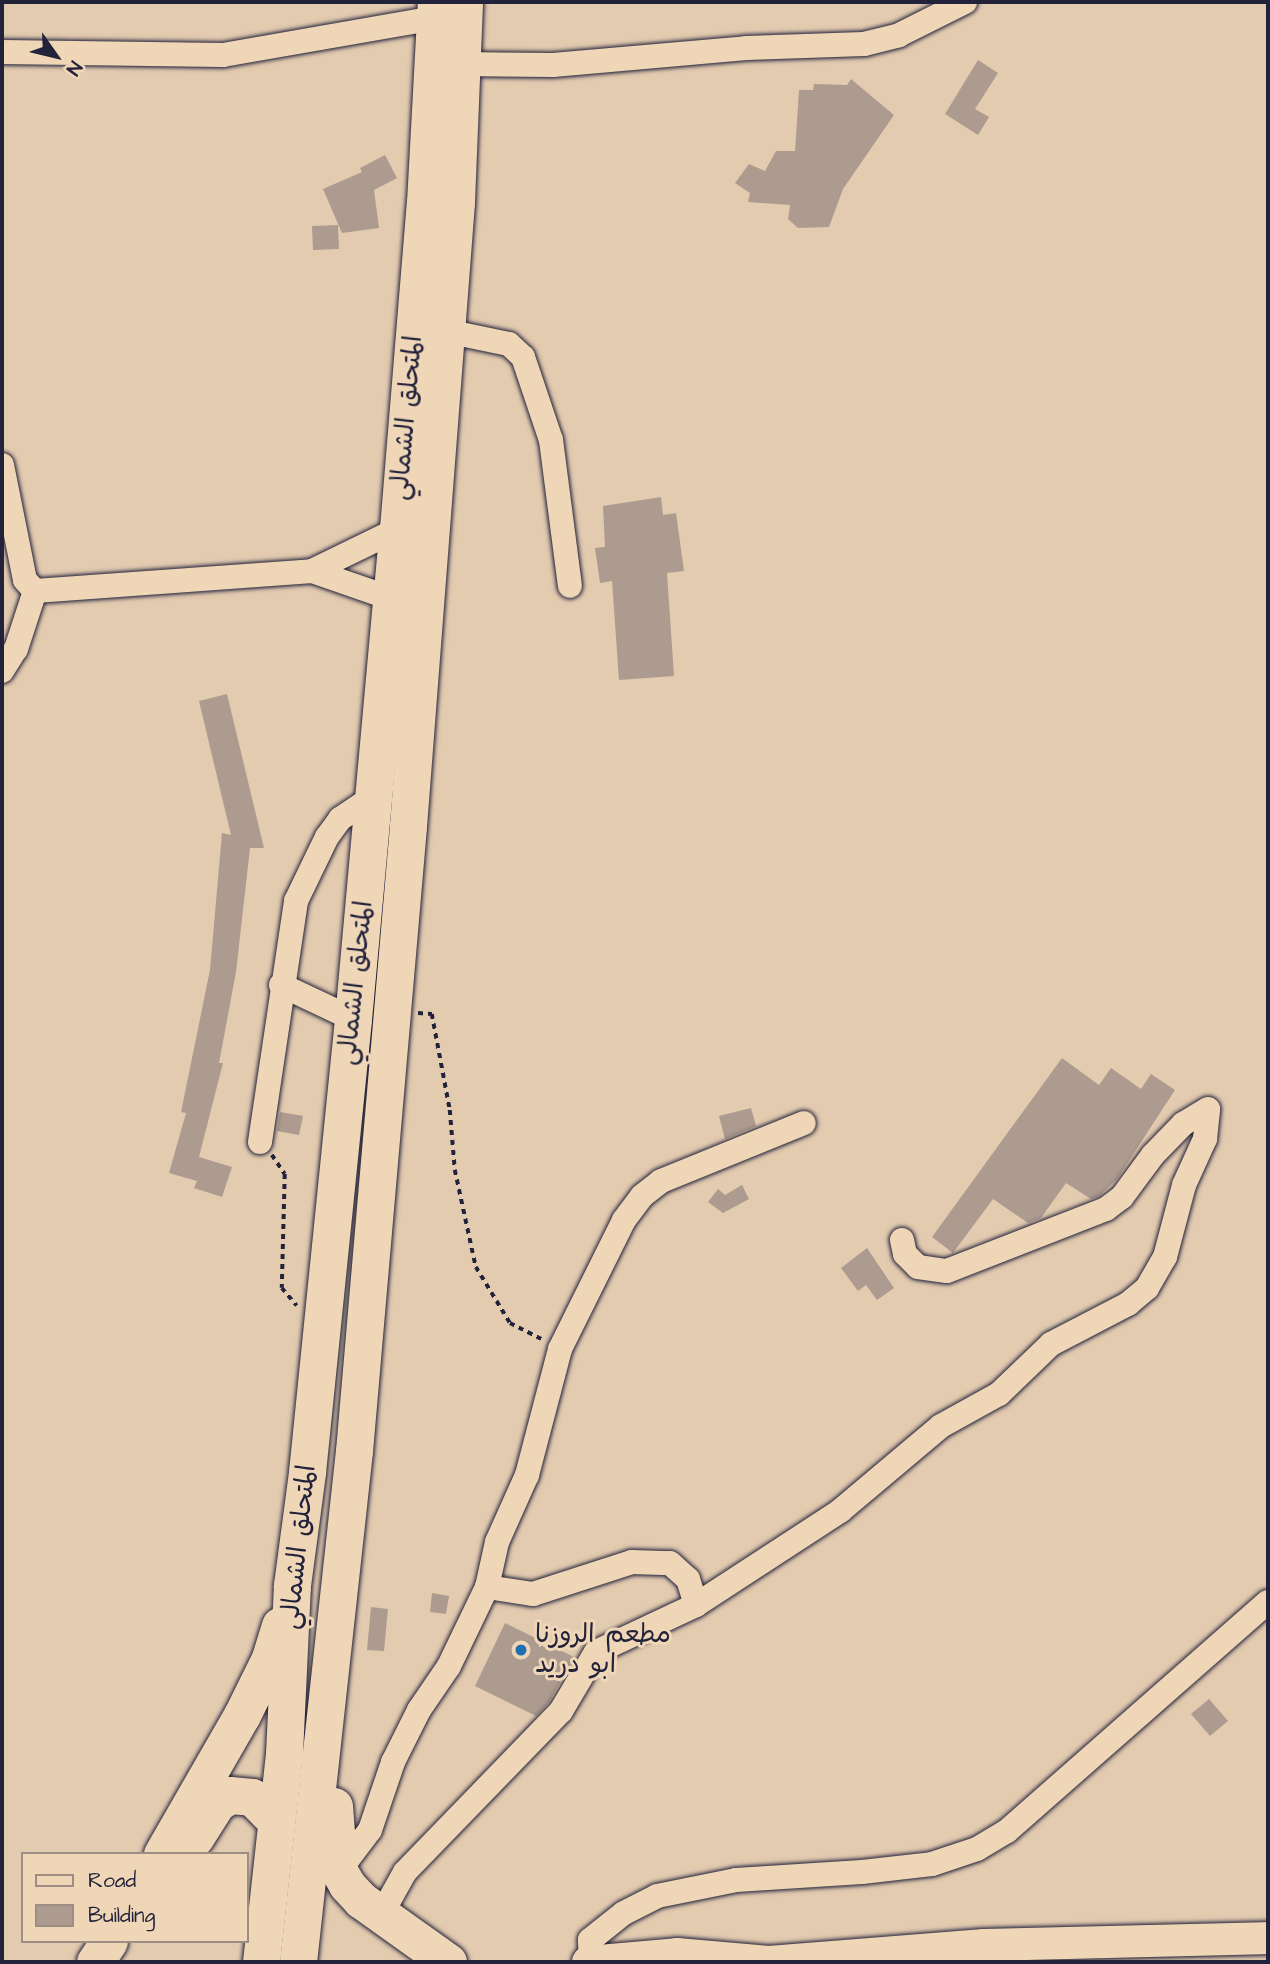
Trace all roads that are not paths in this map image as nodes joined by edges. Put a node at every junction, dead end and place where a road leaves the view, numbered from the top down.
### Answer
1 (965, 2) edge
2 (446, 7) edge
3 (2, 52) edge
4 (461, 64) junction
5 (446, 331) junction
6 (2, 465) edge
7 (398, 529) junction
8 (312, 571) junction
9 (570, 586) dead end
10 (35, 591) junction
11 (390, 598) junction
12 (2, 671) edge
13 (373, 797) junction
14 (281, 985) junction
15 (353, 1019) junction
16 (804, 1124) dead end
17 (260, 1142) road end
18 (902, 1240) dead end
19 (292, 1585) junction
20 (487, 1587) junction
21 (1268, 1602) edge
22 (696, 1605) junction
23 (333, 1660) junction
24 (275, 1820) junction
25 (163, 1852) edge
26 (186, 1852) edge
27 (339, 1871) junction
28 (371, 1908) junction
29 (1268, 1938) edge
30 (108, 1943) edge
31 (129, 1943) edge
32 (95, 1962) edge
33 (117, 1962) edge
34 (261, 1962) edge
35 (298, 1962) edge
36 (309, 1962) edge
37 (448, 1962) edge
38 (590, 1962) edge

1 - 4 street
2 - 3 street
2 - 4 highway, المتحلق الشمالي
2 - 7 highway, المتحلق الشمالي
4 - 5 highway, المتحلق الشمالي
5 - 9 street
5 - 23 highway, المتحلق الشمالي
6 - 10 street
7 - 8 street
7 - 11 highway, المتحلق الشمالي
8 - 10 street
8 - 11 street
10 - 12 street
11 - 13 highway, المتحلق الشمالي
13 - 14 street
13 - 15 highway, المتحلق الشمالي
14 - 15 street
14 - 17 street
15 - 19 highway, المتحلق الشمالي
16 - 20 street
18 - 22 street
19 - 24 highway, المتحلق الشمالي
19 - 25 highway
20 - 22 street
20 - 27 street
21 - 38 street
22 - 28 street
23 - 27 highway
23 - 35 highway, المتحلق الشمالي
24 - 26 highway
24 - 34 highway, المتحلق الشمالي
27 - 28 highway
28 - 36 highway
28 - 37 highway
29 - 38 main road
30 - 32 highway
31 - 33 highway

